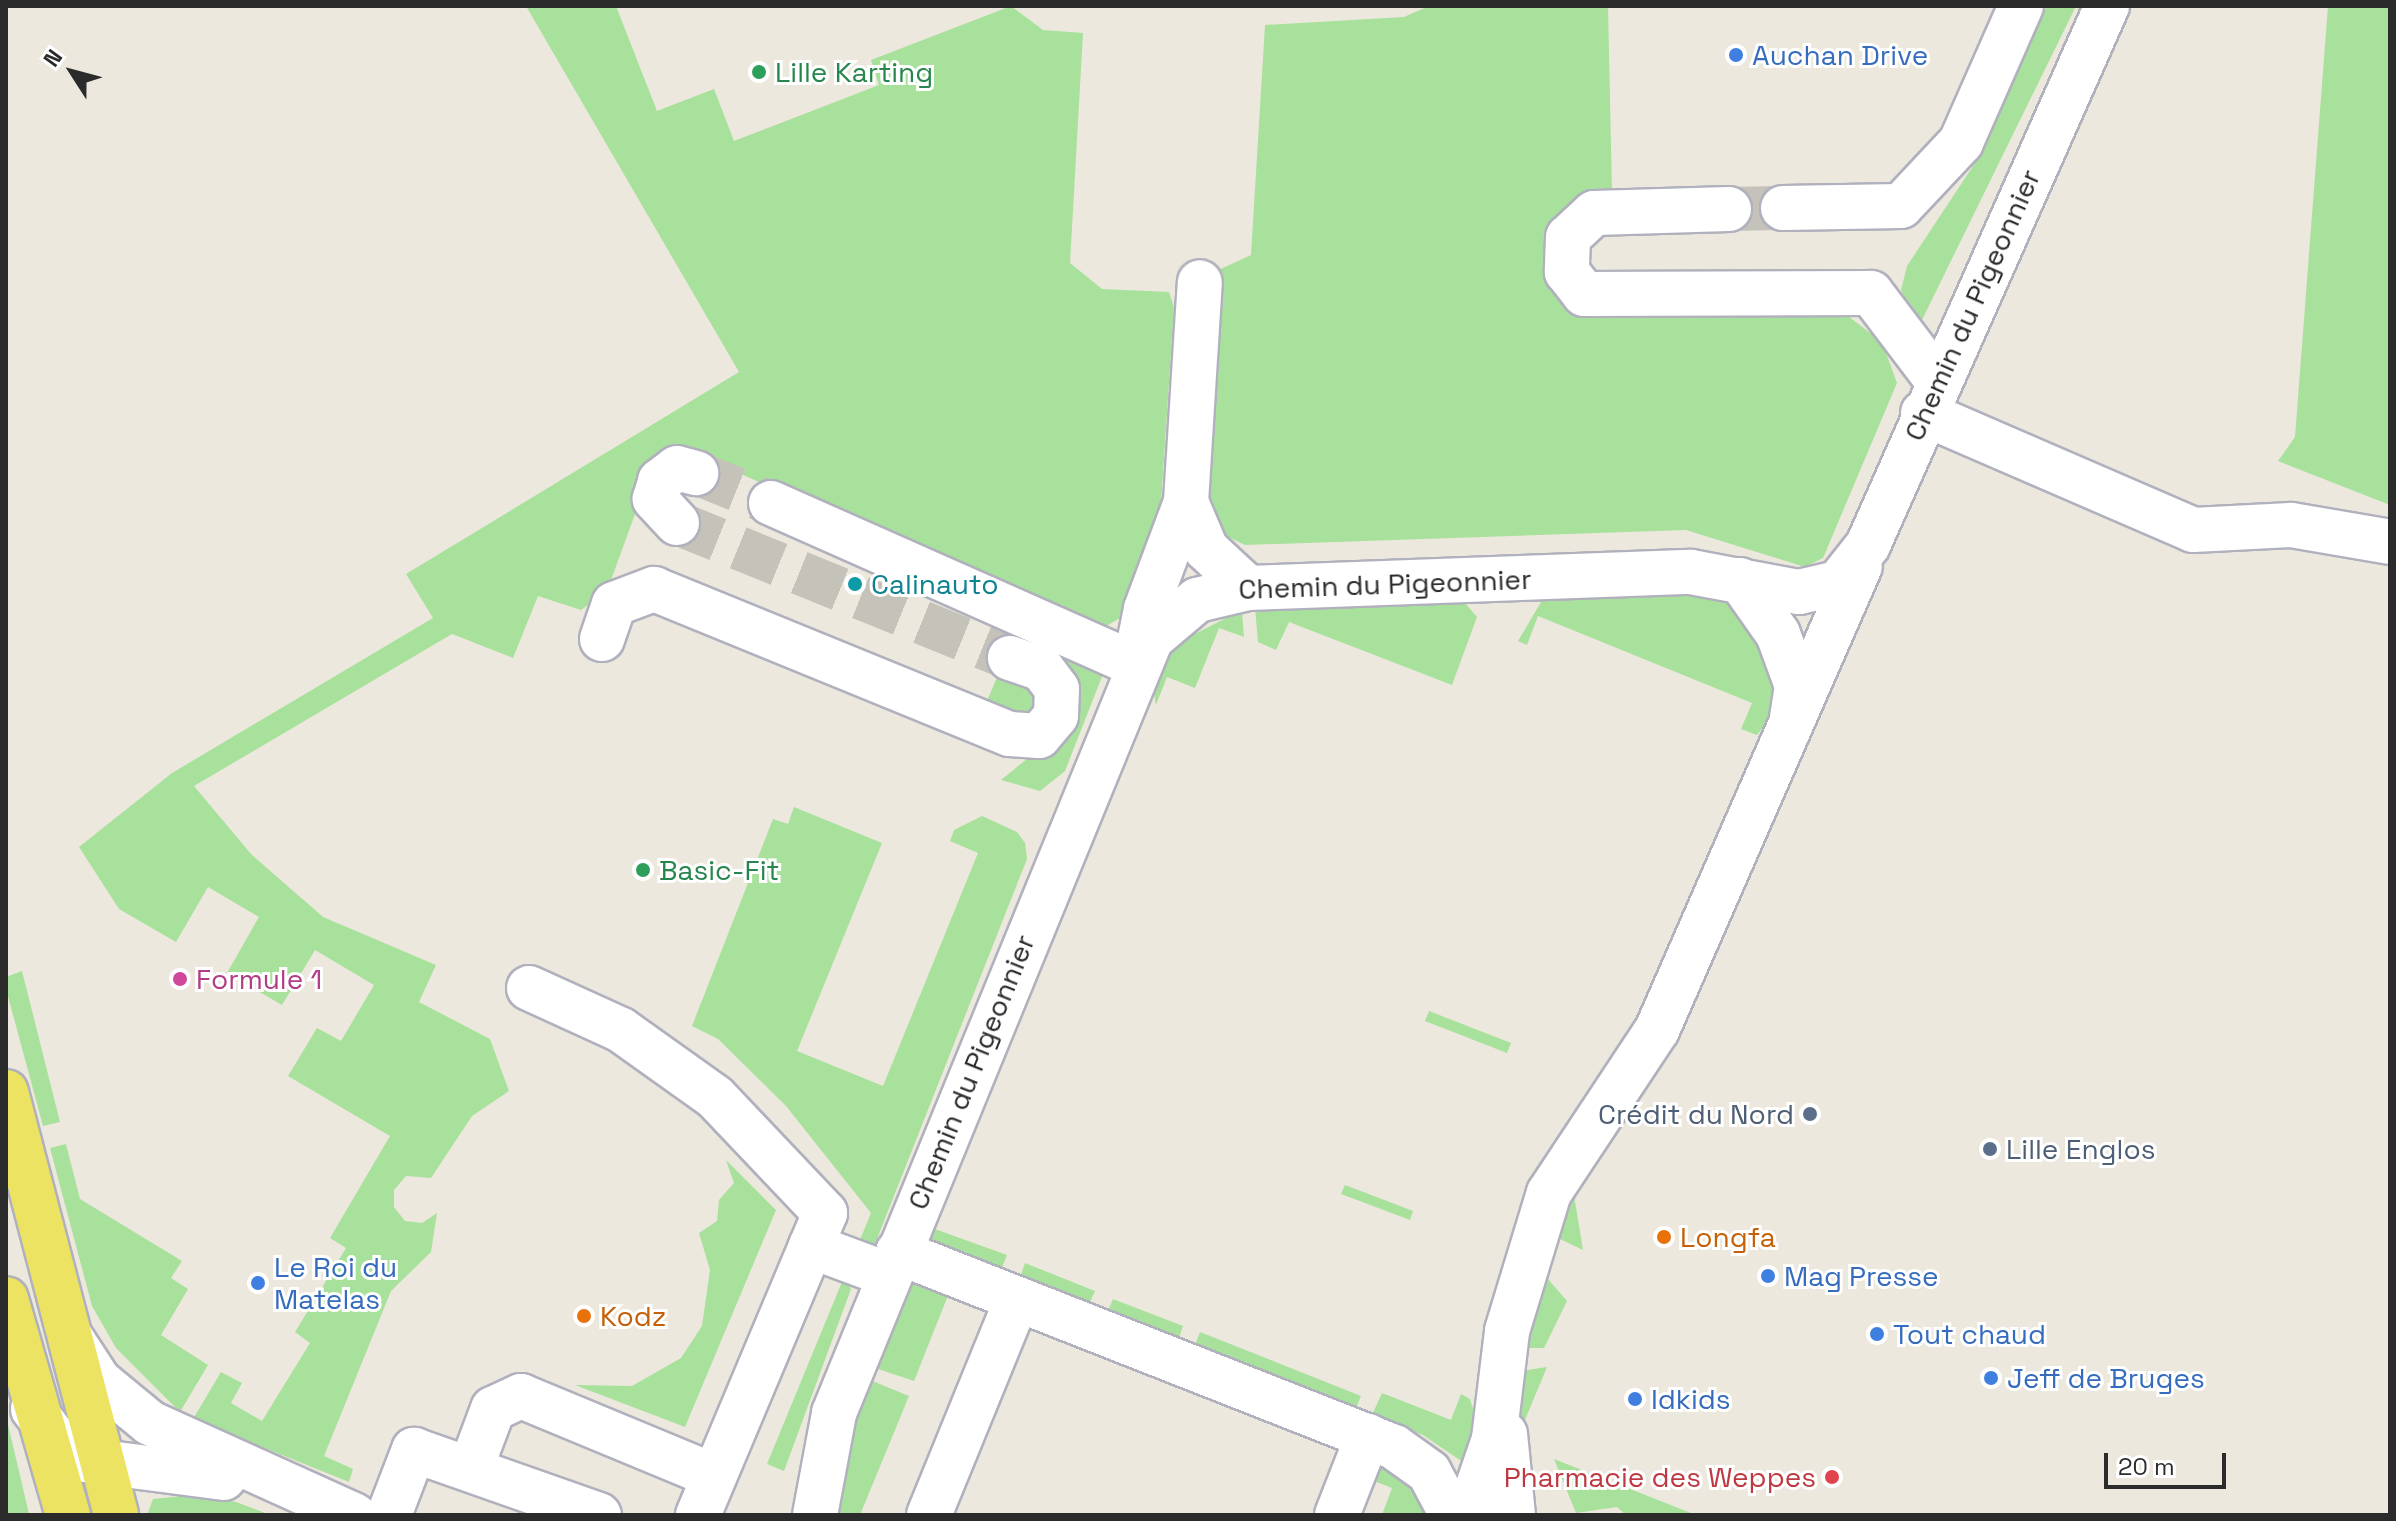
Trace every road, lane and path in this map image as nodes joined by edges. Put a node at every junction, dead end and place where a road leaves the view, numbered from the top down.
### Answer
1 (2021, 6) edge
2 (2107, 6) edge
3 (1783, 208) tunnel mouth
4 (1729, 209) tunnel mouth
5 (1200, 282) dead end
6 (1930, 396) junction
7 (696, 473) tunnel mouth
8 (1186, 502) junction
9 (771, 503) tunnel mouth
10 (677, 523) tunnel mouth
11 (2390, 542) edge
12 (1868, 545) junction
13 (1740, 580) junction
14 (1248, 588) junction
15 (602, 639) dead end
16 (1010, 658) tunnel mouth
17 (1135, 664) junction
18 (1790, 731) junction
19 (529, 988) dead end
20 (6, 1092) edge
21 (811, 1246) junction
22 (893, 1264) junction
23 (6, 1299) edge
24 (1017, 1299) junction
25 (67, 1330) junction
26 (1497, 1402) junction
27 (33, 1409) junction
28 (1368, 1436) junction
29 (102, 1464) junction
30 (472, 1465) junction
31 (706, 1496) edge
32 (335, 1508) edge
33 (68, 1515) edge
34 (116, 1515) edge
35 (389, 1515) edge
36 (599, 1515) edge
37 (815, 1515) edge
38 (929, 1515) edge
39 (1337, 1515) edge
40 (1452, 1515) edge
41 (1468, 1515) edge
42 (1513, 1515) edge

1 - 3 street
2 - 6 street, Chemin du Pigeonnier
4 - 6 street
5 - 8 street
6 - 11 street
6 - 12 street, Chemin du Pigeonnier
7 - 10 street
8 - 14 street
8 - 17 street
9 - 17 street
12 - 13 street, Chemin du Pigeonnier
12 - 18 street
13 - 14 street, Chemin du Pigeonnier
13 - 18 street
14 - 17 street, Chemin du Pigeonnier
15 - 16 street
17 - 22 street, Chemin du Pigeonnier
18 - 26 street
19 - 21 street
20 - 25 main road
21 - 22 street
21 - 31 street
22 - 24 street
22 - 37 street, Chemin du Pigeonnier
23 - 27 main road
24 - 28 street
24 - 38 street
25 - 29 main road
25 - 32 street
26 - 41 street
26 - 42 street
27 - 29 street
27 - 33 main road
28 - 39 street
28 - 40 street
29 - 32 street
29 - 34 main road
30 - 31 street
30 - 35 street
30 - 36 street

